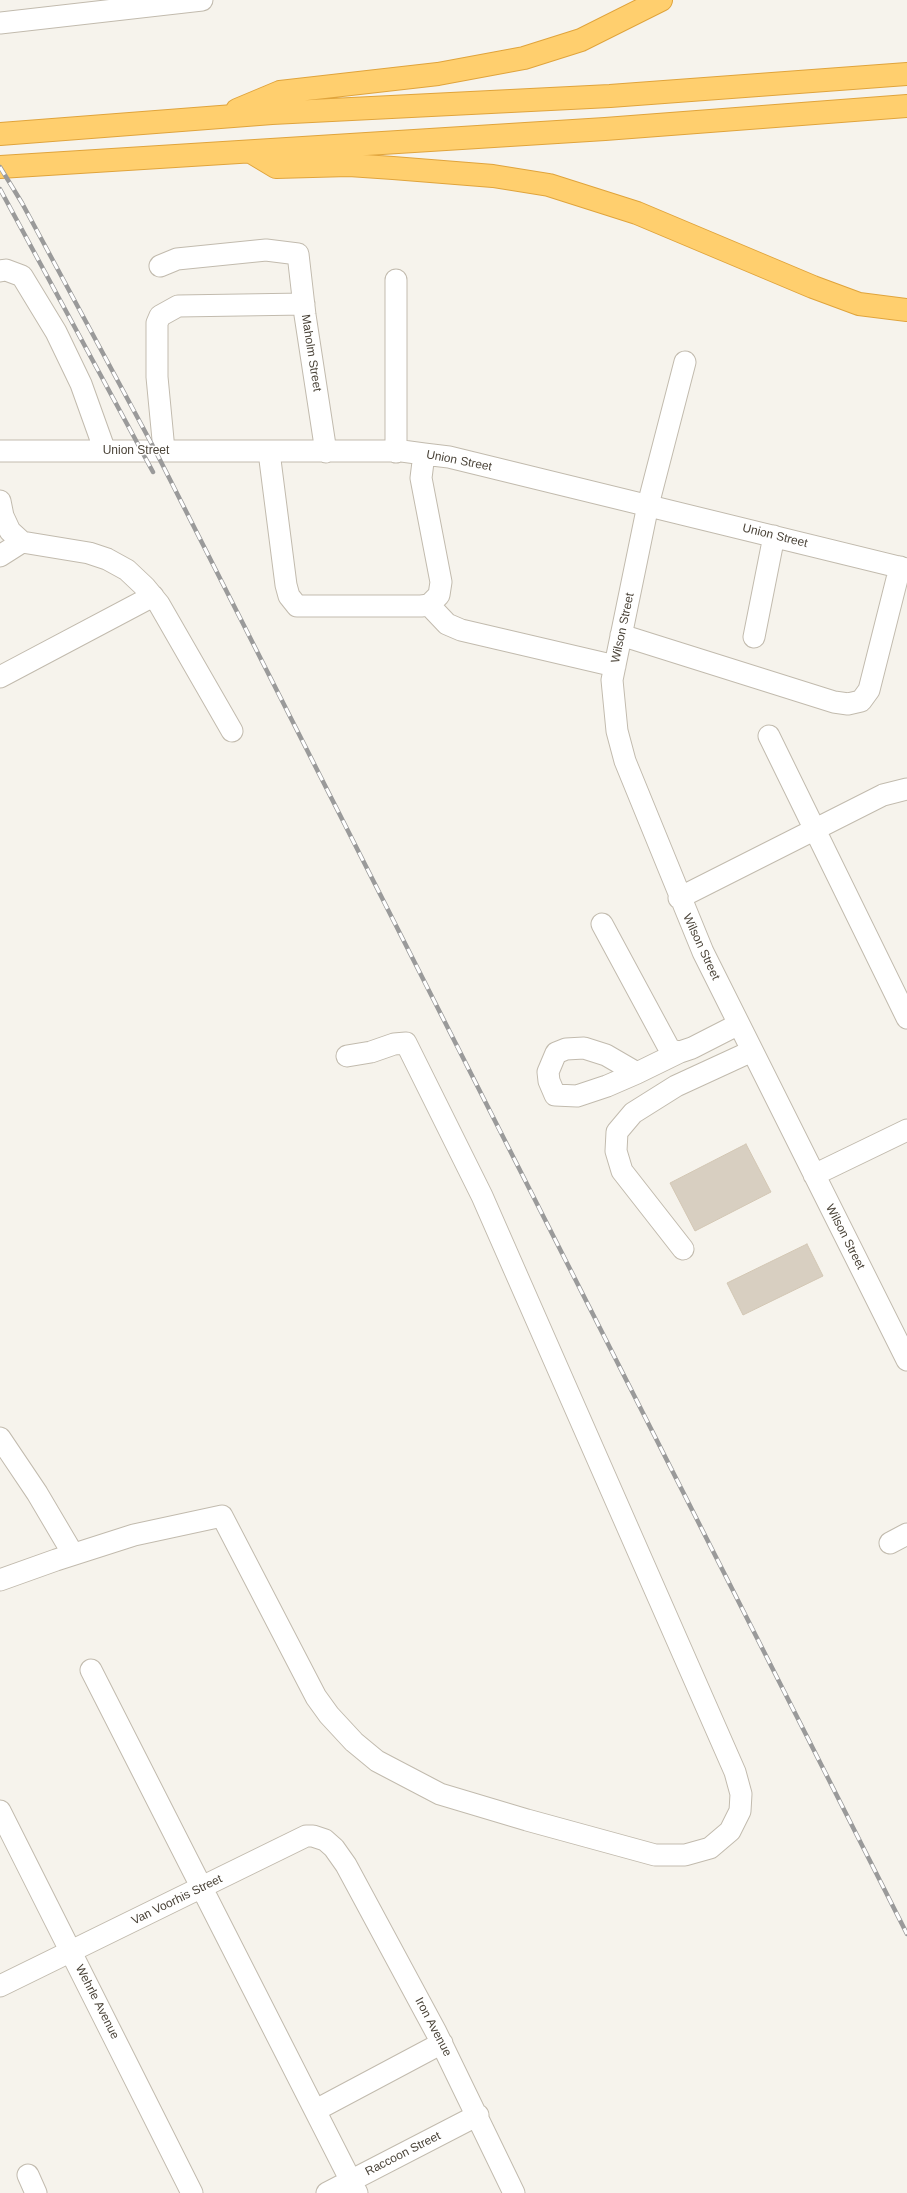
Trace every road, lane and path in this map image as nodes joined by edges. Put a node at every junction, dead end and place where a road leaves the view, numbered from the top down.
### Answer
1 (202, 0) edge
2 (661, 0) edge
3 (109, 5) edge
4 (36, 9) edge
5 (0, 23) edge
6 (907, 74) edge
7 (907, 106) edge
8 (222, 117) junction
9 (0, 134) edge
10 (251, 152) junction
11 (0, 167) edge
12 (160, 266) dead end
13 (0, 271) edge
14 (396, 280) dead end
15 (304, 304) junction
16 (907, 310) edge
17 (685, 362) dead end
18 (164, 450) junction
19 (0, 451) edge
20 (105, 451) junction
21 (269, 452) junction
22 (326, 452) junction
23 (396, 452) junction
24 (424, 454) junction
25 (0, 501) edge
26 (648, 505) junction
27 (774, 536) junction
28 (22, 542) junction
29 (0, 556) edge
30 (904, 568) edge
31 (153, 596) junction
32 (429, 604) junction
33 (621, 635) junction
34 (754, 637) dead end
35 (615, 666) junction
36 (0, 677) edge
37 (232, 732) dead end
38 (769, 736) dead end
39 (907, 789) edge
40 (814, 829) junction
41 (679, 898) junction
42 (602, 924) dead end
43 (907, 1018) edge
44 (739, 1024) junction
45 (752, 1051) junction
46 (680, 1052) junction
47 (346, 1056) dead end
48 (637, 1073) dead end
49 (907, 1130) edge
50 (814, 1175) junction
51 (683, 1249) dead end
52 (907, 1360) edge
53 (0, 1438) edge
54 (73, 1554) junction
55 (0, 1580) edge
56 (91, 1670) dead end
57 (0, 1811) edge
58 (346, 1865) joint
59 (202, 1887) junction
60 (72, 1952) junction
61 (0, 1986) edge
62 (442, 2043) junction
63 (316, 2110) junction
64 (478, 2115) junction
65 (355, 2187) edge
66 (192, 2193) edge
67 (327, 2193) edge
68 (514, 2193) edge

1 - 3 street
2 - 8 highway
3 - 4 street
4 - 5 street
6 - 8 highway
7 - 10 highway
8 - 9 highway
10 - 11 highway
10 - 16 highway
12 - 15 street, Maholm Street
13 - 20 street
14 - 23 street
15 - 18 street
15 - 22 street, Maholm Street
17 - 26 street, Wilson Street
18 - 20 street, Union Street
18 - 21 street, Union Street
19 - 20 street, Union Street
21 - 22 street, Union Street
21 - 32 street
22 - 23 street, Union Street
23 - 24 street, Union Street
24 - 26 street, Union Street
24 - 32 street
25 - 28 street
26 - 27 street, Union Street
26 - 33 street, Wilson Street
27 - 30 street, Union Street
27 - 34 street
28 - 29 street
28 - 31 street
30 - 33 street
31 - 36 street
31 - 37 street
32 - 35 street
33 - 35 street, Wilson Street
35 - 41 street, Wilson Street
38 - 40 street
39 - 40 street
40 - 41 street
40 - 43 street
41 - 44 street, Wilson Street
42 - 46 street
44 - 45 street, Wilson Street
44 - 46 street
45 - 50 street, Wilson Street
45 - 51 street
46 - 48 street
47 - 54 street
49 - 50 street
50 - 52 street, Wilson Street
53 - 54 street
54 - 55 street
56 - 59 street
57 - 60 street, Wehrle Avenue
58 - 59 street, Van Voorhis Street
58 - 62 street, Iron Avenue
59 - 60 street, Van Voorhis Street
59 - 63 street
60 - 61 street, Van Voorhis Street
60 - 66 street, Wehrle Avenue
62 - 63 street
62 - 64 street, Iron Avenue
63 - 65 street
64 - 65 street, Raccoon Street
64 - 68 street, Iron Avenue
65 - 67 street, Raccoon Street

